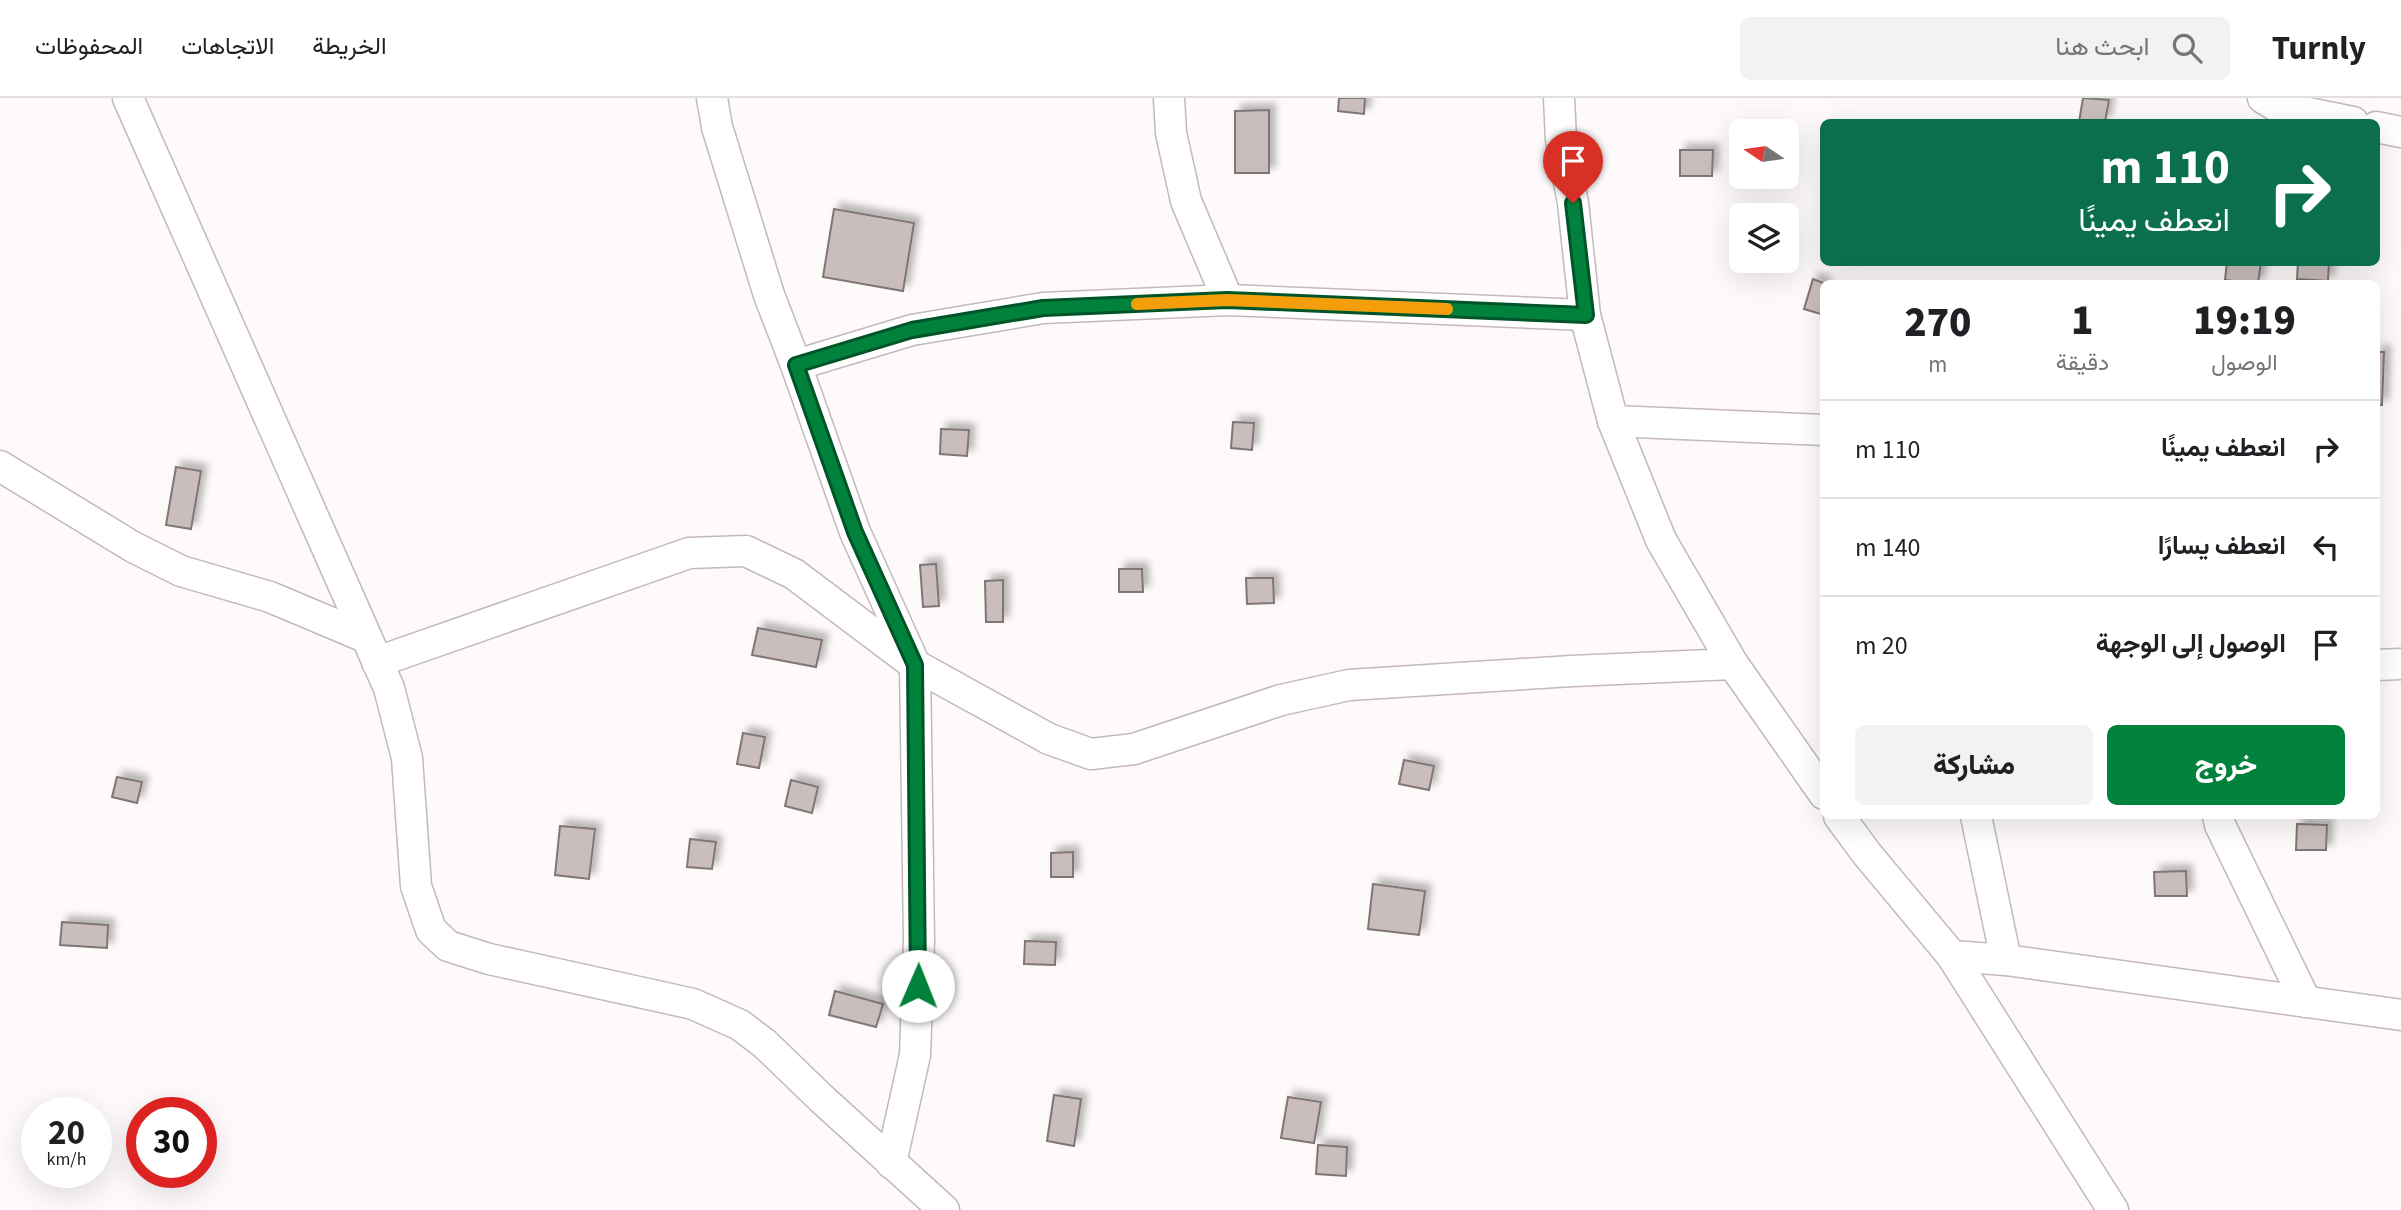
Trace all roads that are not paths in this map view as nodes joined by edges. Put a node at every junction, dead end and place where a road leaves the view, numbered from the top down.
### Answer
1 (128, 98) edge
2 (712, 98) edge
3 (1169, 98) edge
4 (1559, 98) edge
5 (2263, 98) edge
6 (2338, 119) edge
7 (2380, 128) edge
8 (2401, 132) edge
9 (1227, 300) junction
10 (1586, 315) junction
11 (796, 365) junction
12 (1613, 421) junction
13 (1820, 430) edge
14 (0, 466) edge
15 (371, 649) junction
16 (1732, 664) junction
17 (2401, 664) edge
18 (915, 665) junction
19 (2380, 665) edge
20 (1820, 788) edge
21 (1841, 819) edge
22 (1977, 819) edge
23 (2219, 819) edge
24 (1952, 956) junction
25 (2006, 960) junction
26 (2306, 1002) junction
27 (2401, 1015) edge
28 (891, 1163) junction
29 (944, 1210) edge
30 (2113, 1210) edge

1 - 15 street
2 - 11 street
3 - 9 street
4 - 10 street
5 - 6 street
7 - 8 street
9 - 10 street
9 - 11 street
10 - 12 street
11 - 18 street
12 - 13 street
12 - 16 street
14 - 15 street
15 - 18 street
15 - 28 street
16 - 18 street
16 - 20 street
17 - 19 street
18 - 28 street
21 - 24 street
22 - 25 street
23 - 26 street
24 - 25 street
24 - 30 street
25 - 26 street
26 - 27 street
28 - 29 street

